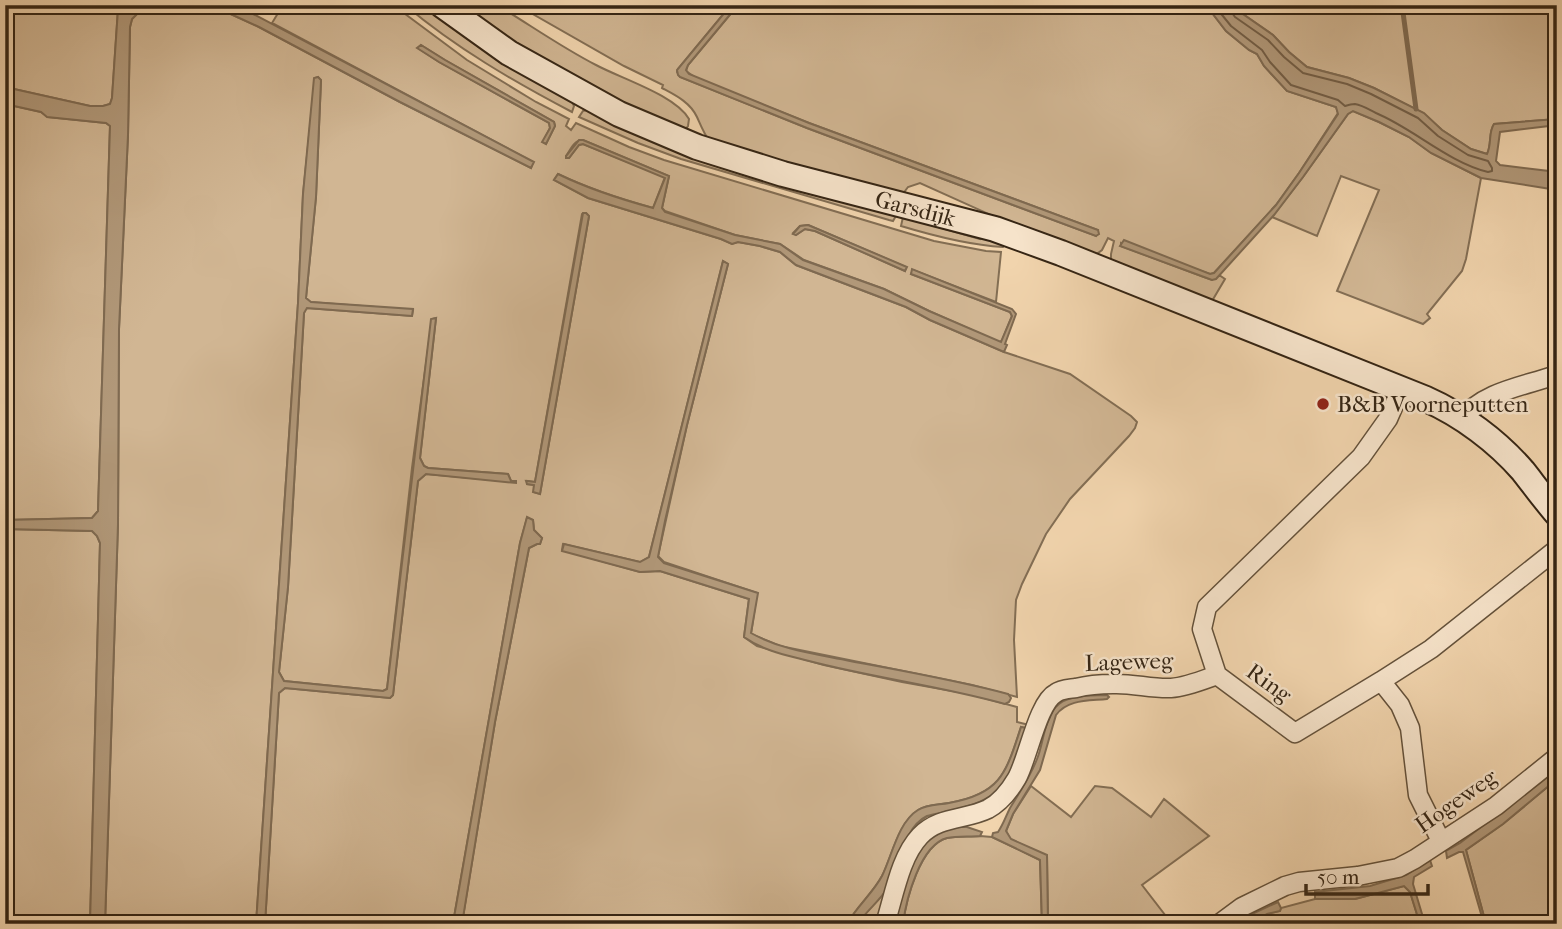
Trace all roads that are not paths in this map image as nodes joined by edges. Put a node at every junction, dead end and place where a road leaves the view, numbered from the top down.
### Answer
1 (442, 5) edge
2 (1557, 376) edge
3 (1401, 389) junction
4 (1462, 419) junction
5 (1557, 514) edge
6 (1557, 549) edge
7 (1217, 675) junction
8 (1381, 681) junction
9 (1557, 757) edge
10 (1441, 842) junction
11 (885, 924) edge
12 (1219, 924) edge

1 - 3 main road, Garsdijk
2 - 4 street
3 - 4 main road, Garsdijk
3 - 7 street, Ring
4 - 5 main road, Garsdijk
6 - 8 street, Ring
7 - 8 street, Ring
7 - 11 street, Lageweg
8 - 10 street
9 - 10 street, Hogeweg
10 - 12 street, Hogeweg

